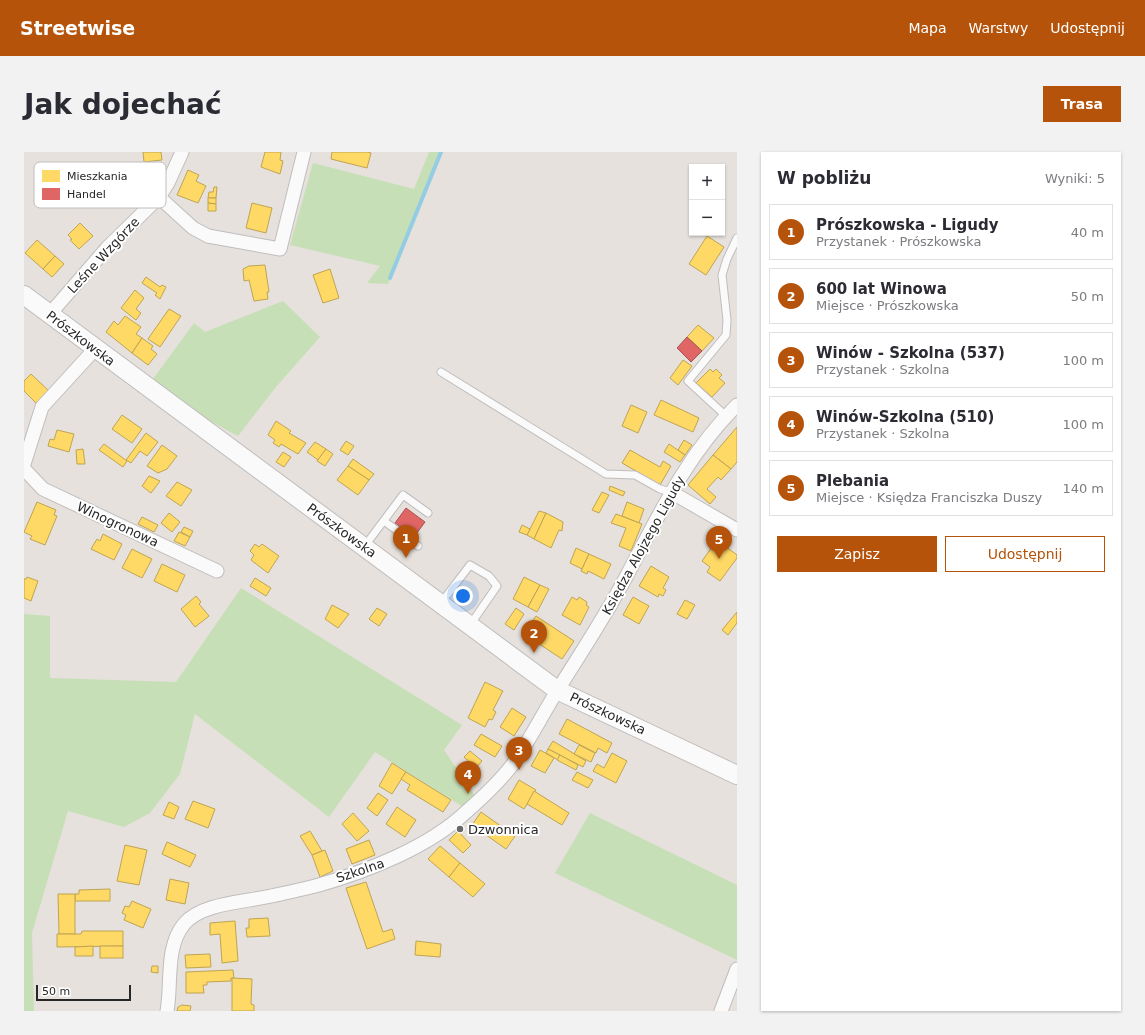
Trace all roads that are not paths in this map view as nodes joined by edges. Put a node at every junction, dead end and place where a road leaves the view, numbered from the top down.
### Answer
1 (182, 152) edge
2 (304, 152) edge
3 (166, 186) edge
4 (166, 203) edge
5 (147, 208) edge
6 (737, 238) edge
7 (24, 295) edge
8 (49, 316) junction
9 (95, 349) junction
10 (441, 372) dead end
11 (737, 405) edge
12 (726, 416) junction
13 (24, 464) edge
14 (24, 469) edge
15 (671, 492) junction
16 (428, 513) dead end
17 (384, 521) junction
18 (737, 530) edge
19 (418, 546) dead end
20 (364, 547) junction
21 (217, 571) dead end
22 (441, 604) junction
23 (470, 625) junction
24 (557, 690) junction
25 (737, 774) edge
26 (737, 969) edge
27 (167, 1011) edge
28 (721, 1011) edge

1 - 3 street, Leśne Wzgórze
2 - 4 street
5 - 8 street, Leśne Wzgórze
6 - 12 lane
7 - 8 main road, Prószkowska
8 - 9 main road, Prószkowska
9 - 13 street
9 - 20 main road, Prószkowska
10 - 15 lane
11 - 12 street, Księdza Alojzego Ligudy
12 - 15 street, Księdza Alojzego Ligudy
14 - 21 street, Winogronowa
15 - 18 street
15 - 24 street, Księdza Alojzego Ligudy
16 - 17 lane
17 - 19 lane
17 - 20 lane
20 - 22 main road, Prószkowska
22 - 23 main road, Prószkowska
22 - 23 lane
23 - 24 main road, Prószkowska
24 - 25 main road, Prószkowska
24 - 27 street, Szkolna
26 - 28 street

